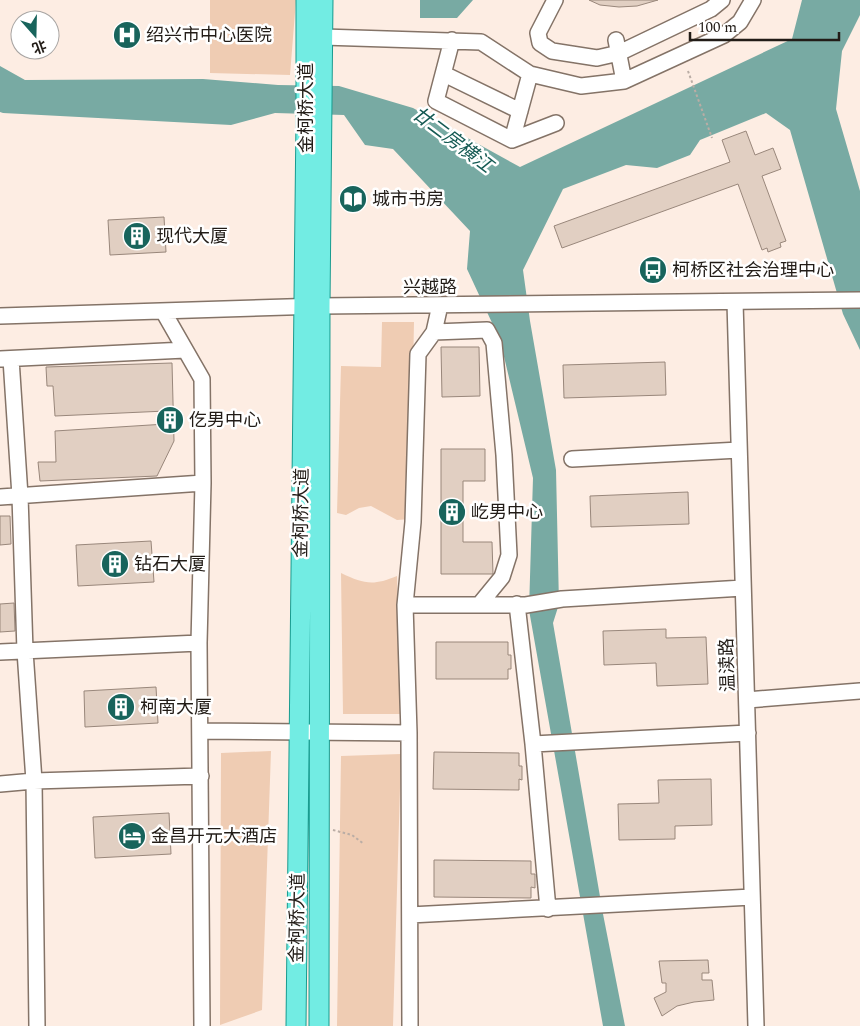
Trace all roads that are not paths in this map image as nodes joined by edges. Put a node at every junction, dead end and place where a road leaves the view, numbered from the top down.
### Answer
1 (306, 0) edge
2 (323, 0) edge
3 (555, 0) edge
4 (722, 0) edge
5 (753, 0) edge
6 (323, 37) junction
7 (452, 40) junction
8 (617, 47) junction
9 (444, 74) junction
10 (530, 74) junction
11 (314, 79) junction
12 (624, 80) junction
13 (520, 111) junction
14 (556, 123) dead end
15 (512, 140) junction
16 (860, 300) edge
17 (735, 302) junction
18 (440, 305) junction
19 (311, 306) junction
20 (163, 311) junction
21 (0, 316) edge
22 (434, 332) junction
23 (185, 350) junction
24 (6, 359) edge
25 (739, 450) junction
26 (572, 459) dead end
27 (203, 483) junction
28 (20, 496) junction
29 (0, 497) edge
30 (743, 588) junction
31 (405, 605) junction
32 (479, 605) junction
33 (522, 605) junction
34 (199, 644) junction
35 (25, 651) junction
36 (0, 652) edge
37 (860, 691) edge
38 (747, 700) junction
39 (200, 732) junction
40 (299, 732) junction
41 (319, 732) junction
42 (409, 733) junction
43 (748, 733) junction
44 (539, 744) junction
45 (200, 776) junction
46 (34, 781) junction
47 (0, 784) edge
48 (752, 897) junction
49 (548, 909) junction
50 (410, 915) junction
51 (37, 1026) edge
52 (202, 1026) edge
53 (296, 1026) edge
54 (318, 1026) edge
55 (410, 1026) edge
56 (756, 1026) edge

1 - 11 main road, 金柯桥大道
2 - 6 main road, 金柯桥大道
3 - 8 street
4 - 8 street
5 - 12 street
6 - 7 street
6 - 11 main road, 金柯桥大道
7 - 9 street
7 - 10 street
8 - 12 street
9 - 13 street
9 - 15 street
10 - 12 street
10 - 13 street
11 - 19 main road, 金柯桥大道
13 - 15 street
14 - 15 street
16 - 17 street, 兴越路
17 - 18 street, 兴越路
17 - 25 street, 温渎路
18 - 19 street, 兴越路
18 - 22 street
19 - 20 street, 兴越路
19 - 40 main road, 金柯桥大道
19 - 41 main road, 金柯桥大道
20 - 21 street, 兴越路
20 - 23 street
22 - 31 street
22 - 32 street
23 - 24 street
23 - 27 street
24 - 28 street
25 - 26 street
25 - 30 street, 温渎路
27 - 28 street
27 - 34 street
28 - 29 street
28 - 35 street
30 - 33 street
30 - 38 street, 温渎路
31 - 32 street
31 - 42 street
32 - 33 street
33 - 44 street
34 - 35 street
34 - 39 street
35 - 36 street
35 - 46 street
37 - 38 street
38 - 43 street, 温渎路
39 - 40 street
39 - 45 street
40 - 41 street
40 - 53 main road, 金柯桥大道
41 - 42 street
41 - 54 main road, 金柯桥大道
42 - 50 street
43 - 44 street
43 - 48 street, 温渎路
44 - 49 street
45 - 46 street
45 - 52 street
46 - 47 street
46 - 51 street
48 - 49 street
48 - 56 street, 温渎路
49 - 50 street
50 - 55 street

